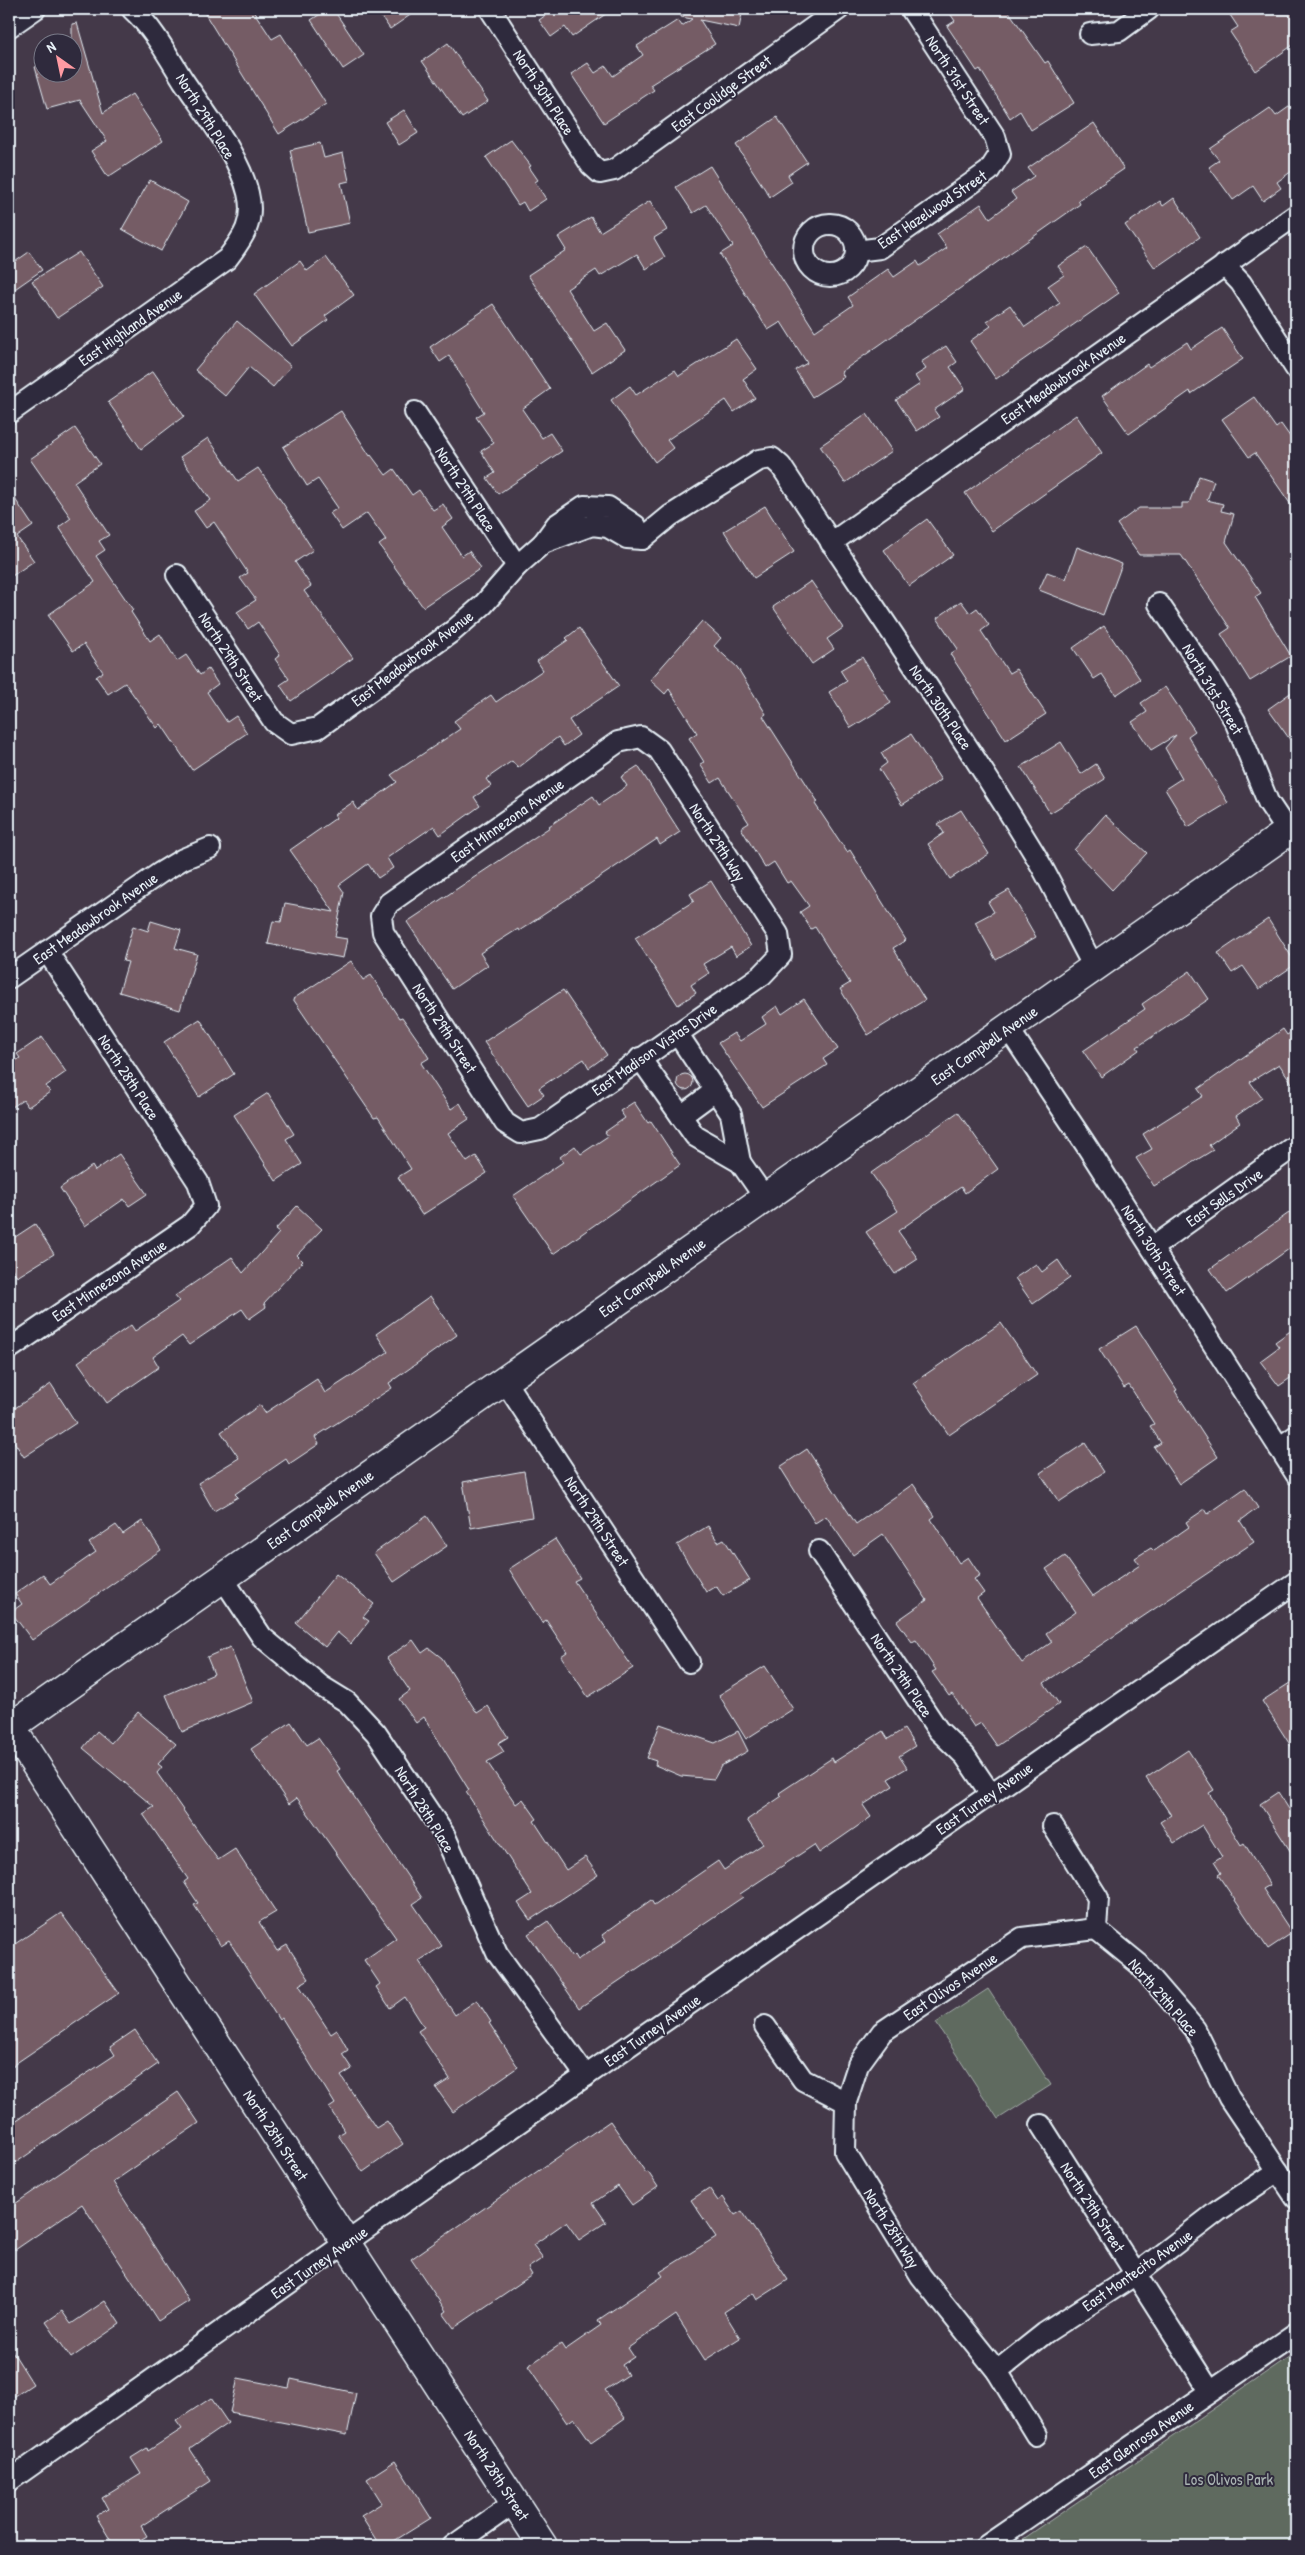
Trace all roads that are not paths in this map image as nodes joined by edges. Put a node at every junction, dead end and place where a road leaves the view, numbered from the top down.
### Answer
1 (35, 9) edge
2 (132, 9) edge
3 (490, 9) edge
4 (839, 9) edge
5 (910, 9) edge
6 (1149, 9) edge
7 (818, 15) edge
8 (9, 27) edge
9 (1090, 34) dead end
10 (1000, 154) joint
11 (600, 173) joint
12 (1296, 215) edge
13 (245, 235) joint
14 (856, 251) dead end
15 (1224, 265) junction
16 (1296, 369) edge
17 (415, 412) dead end
18 (9, 413) edge
19 (772, 458) joint
20 (831, 542) junction
21 (517, 566) junction
22 (177, 575) dead end
23 (1159, 604) dead end
24 (291, 734) joint
25 (641, 737) joint
26 (1292, 829) edge
27 (210, 848) dead end
28 (381, 916) joint
29 (47, 951) junction
30 (781, 955) joint
31 (1094, 967) junction
32 (9, 978) edge
33 (1008, 1028) junction
34 (677, 1033) junction
35 (640, 1058) junction
36 (716, 1091) junction
37 (681, 1116) junction
38 (521, 1133) joint
39 (1296, 1145) edge
40 (740, 1162) junction
41 (765, 1198) junction
42 (206, 1206) joint
43 (1152, 1248) junction
44 (9, 1349) edge
45 (504, 1380) junction
46 (1296, 1436) edge
47 (1279, 1448) junction
48 (1296, 1474) edge
49 (820, 1551) dead end
50 (222, 1577) junction
51 (1296, 1582) edge
52 (689, 1662) dead end
53 (9, 1726) edge
54 (990, 1793) junction
55 (1053, 1826) dead end
56 (1096, 1929) junction
57 (765, 2026) dead end
58 (586, 2076) junction
59 (846, 2102) junction
60 (1041, 2125) dead end
61 (1278, 2171) junction
62 (1296, 2198) edge
63 (346, 2244) junction
64 (1136, 2274) junction
65 (1296, 2333) edge
66 (997, 2372) junction
67 (1210, 2390) junction
68 (1036, 2435) dead end
69 (9, 2481) edge
70 (514, 2503) junction
71 (452, 2546) edge
72 (542, 2546) edge
73 (986, 2546) edge

1 - 8 street
2 - 13 street, North 29th Place
3 - 11 street, North 30th Place
4 - 7 street, East Coolidge Street
5 - 10 street, North 31st Street
6 - 9 street
7 - 11 street, East Coolidge Street
10 - 14 street, East Hazelwood Street
12 - 15 street, East Meadowbrook Avenue
13 - 18 street, East Highland Avenue
15 - 16 street
15 - 20 street, East Meadowbrook Avenue
17 - 21 street, North 29th Place
19 - 20 street, North 30th Place
19 - 21 street, East Meadowbrook Avenue
20 - 31 street, North 30th Place
21 - 24 street, East Meadowbrook Avenue
22 - 24 street, North 29th Street
23 - 26 street, North 31st Street
25 - 28 street, East Minnezona Avenue
25 - 30 street, North 29th Way
26 - 31 street, East Campbell Avenue
27 - 29 street, East Meadowbrook Avenue
28 - 38 street, North 29th Street
29 - 32 street, East Meadowbrook Avenue
29 - 42 street, North 28th Place
30 - 34 street, East Madison Vistas Drive
31 - 33 street, East Campbell Avenue
33 - 41 street, East Campbell Avenue
33 - 43 street, North 30th Street
34 - 35 street, East Madison Vistas Drive
34 - 36 street
35 - 37 street
35 - 38 street, East Madison Vistas Drive
36 - 37 street
36 - 40 street
37 - 40 street
39 - 43 street, East Sells Drive
40 - 41 street
41 - 45 street, East Campbell Avenue
42 - 44 street, East Minnezona Avenue
43 - 47 street, North 30th Street
45 - 50 street, East Campbell Avenue
45 - 52 street, North 29th Street
46 - 47 street
47 - 48 street, North 30th Street
49 - 54 street, North 29th Place
50 - 53 street, East Campbell Avenue
50 - 58 street, North 28th Place
51 - 54 street, East Turney Avenue
53 - 63 street, North 28th Street
54 - 58 street, East Turney Avenue
55 - 56 street
56 - 59 street, East Olivos Avenue
56 - 61 street, North 29th Place
57 - 59 street
58 - 63 street, East Turney Avenue
59 - 66 street, North 28th Way
60 - 64 street, North 29th Street
61 - 62 street, North 29th Place
61 - 64 street, East Montecito Avenue
63 - 69 street, East Turney Avenue
63 - 70 street, North 28th Street
64 - 66 street, East Montecito Avenue
64 - 67 street, North 29th Street
65 - 67 street, East Glenrosa Avenue
66 - 68 street, North 28th Way
67 - 73 street, East Glenrosa Avenue
70 - 71 street
70 - 72 street, North 28th Street

